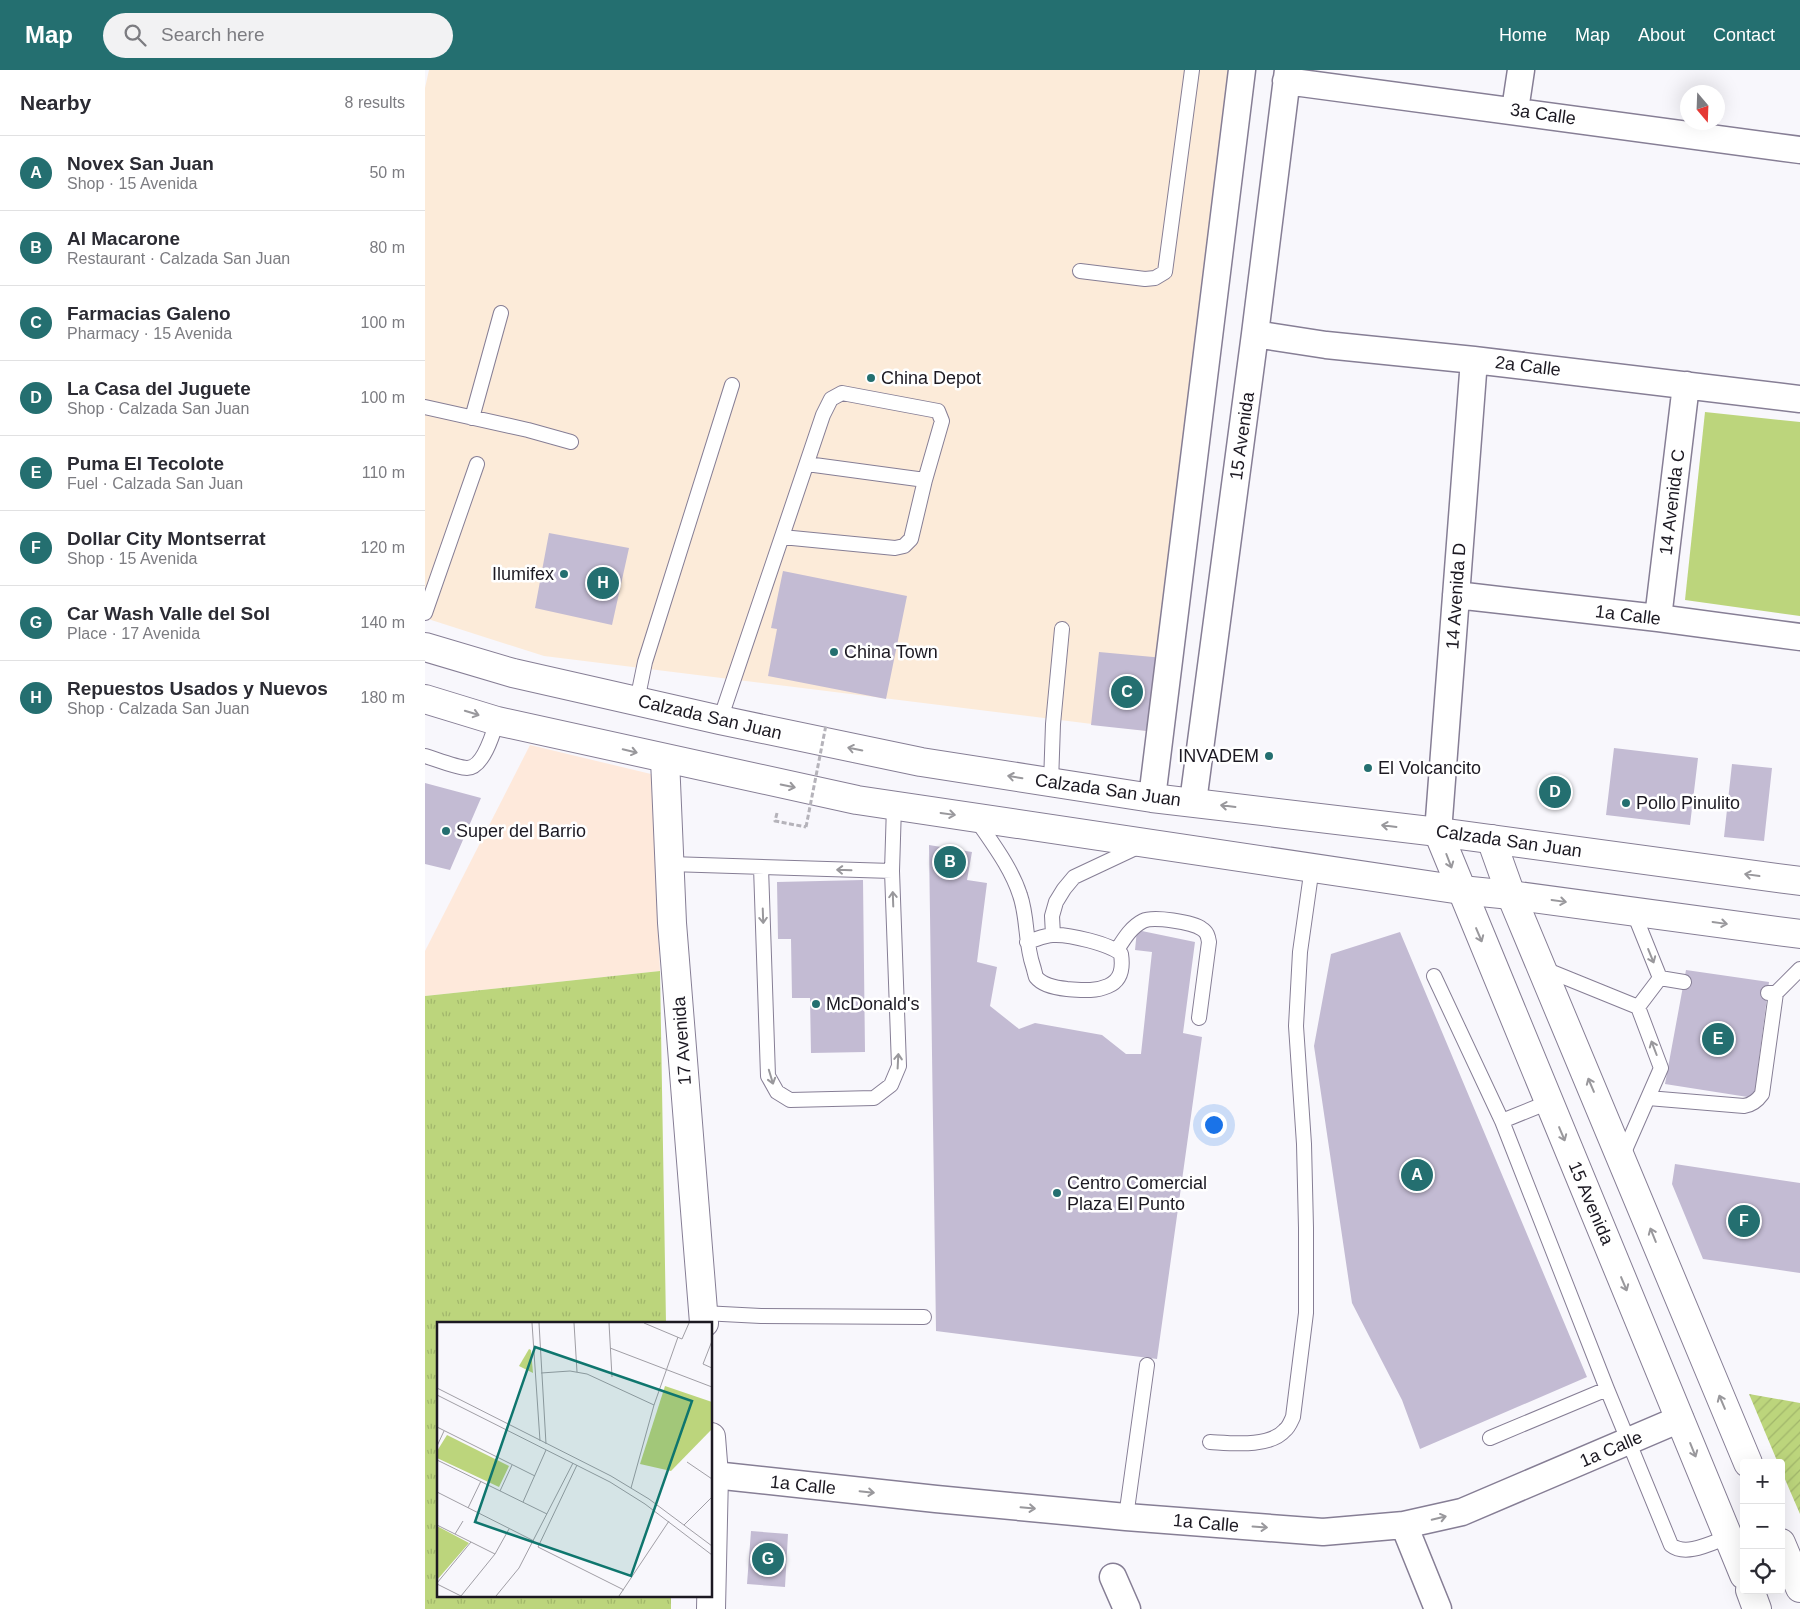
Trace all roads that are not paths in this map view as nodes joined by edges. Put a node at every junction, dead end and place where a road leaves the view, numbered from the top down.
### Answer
1 (1192, 70) edge
2 (1242, 70) edge
3 (1521, 70) edge
4 (1287, 75) edge
5 (1515, 110) junction
6 (1800, 150) edge
7 (1080, 271) dead end
8 (501, 313) dead end
9 (1255, 334) junction
10 (1474, 360) junction
11 (732, 385) dead end
12 (1686, 385) junction
13 (1800, 399) edge
14 (425, 407) edge
15 (472, 418) junction
16 (571, 442) dead end
17 (477, 464) dead end
18 (807, 464) junction
19 (925, 480) junction
20 (782, 537) junction
21 (1456, 595) junction
22 (425, 613) edge
23 (1658, 618) junction
24 (1062, 629) dead end
25 (1800, 637) edge
26 (425, 647) edge
27 (425, 699) edge
28 (637, 701) junction
29 (720, 720) junction
30 (497, 721) junction
31 (425, 756) edge
32 (665, 758) junction
33 (1051, 782) junction
34 (1152, 798) junction
35 (1193, 802) junction
36 (894, 806) junction
37 (976, 818) junction
38 (1438, 832) junction
39 (1491, 839) junction
40 (1145, 843) junction
41 (670, 864) junction
42 (761, 867) junction
43 (1312, 868) junction
44 (893, 871) junction
45 (1800, 881) edge
46 (1461, 890) junction
47 (1511, 895) junction
48 (1633, 911) junction
49 (1800, 934) edge
50 (1053, 935) junction
51 (1027, 942) junction
52 (1117, 950) junction
53 (1542, 968) junction
54 (1800, 969) edge
55 (1434, 976) dead end
56 (1659, 978) junction
57 (1684, 982) dead end
58 (1638, 1007) junction
59 (1199, 1018) dead end
60 (1648, 1098) junction
61 (1549, 1102) junction
62 (1502, 1122) junction
63 (1621, 1157) junction
64 (924, 1317) dead end
65 (703, 1318) edge
66 (1147, 1365) dead end
67 (1607, 1389) junction
68 (1680, 1420) junction
69 (1490, 1438) dead end
70 (1210, 1442) dead end
71 (1628, 1442) junction
72 (1746, 1459) edge
73 (713, 1462) edge
74 (714, 1474) junction
75 (1126, 1517) junction
76 (713, 1519) edge
77 (1404, 1525) junction
78 (1728, 1537) junction
79 (1784, 1549) edge
80 (1740, 1566) edge
81 (1113, 1577) dead end
82 (1800, 1588) edge
83 (1751, 1594) edge
84 (711, 1596) edge
85 (711, 1609) edge
86 (1127, 1609) edge
87 (1439, 1609) edge
88 (1757, 1609) edge

1 - 7 lane
2 - 34 street
3 - 5 street
4 - 5 street, 3a Calle
4 - 9 street, 15 Avenida
5 - 6 street, 3a Calle
8 - 15 lane
9 - 10 street, 2a Calle
9 - 35 street, 15 Avenida
10 - 12 street, 2a Calle
10 - 21 street, 14 Avenida D
11 - 28 lane
12 - 13 street, 2a Calle
12 - 23 street, 14 Avenida C
14 - 15 lane
15 - 16 lane
17 - 22 lane
18 - 19 lane
18 - 19 lane
18 - 20 lane
19 - 20 lane
20 - 29 lane
21 - 23 street, 1a Calle
21 - 38 street, 14 Avenida D
23 - 25 street, 1a Calle
24 - 33 lane
26 - 28 main road, Calzada San Juan
27 -> 30 main road
28 - 29 main road, Calzada San Juan
33 -> 29 main road, Calzada San Juan
30 - 31 lane
30 -> 32 main road
32 -> 36 main road
32 - 41 main road, 17 Avenida
33 - 34 main road, Calzada San Juan
34 - 35 main road, Calzada San Juan
38 -> 35 main road, Calzada San Juan
36 -> 37 main road
36 - 44 lane
37 - 40 main road
37 - 51 lane
38 - 39 main road, Calzada San Juan
38 -> 46 main road, 15 Avenida
45 -> 39 main road, Calzada San Juan
39 - 47 main road
40 - 43 main road
40 - 50 lane
41 - 42 lane
41 - 65 main road, 17 Avenida
44 -> 42 lane
42 -> 44 lane
43 - 46 main road
43 - 70 lane
46 - 47 main road
46 -> 61 main road, 15 Avenida
47 -> 48 main road
47 - 53 main road
48 -> 49 main road
48 -> 56 lane
50 - 51 lane
50 - 52 lane
51 - 52 lane
52 - 59 lane
53 - 58 lane
63 -> 53 main road
54 - 60 lane
55 - 62 lane
56 - 57 lane
56 - 58 lane
60 -> 58 lane
60 - 63 lane
61 - 62 lane
61 -> 68 main road, 15 Avenida
62 - 67 lane
72 -> 63 main road
64 - 65 lane
66 - 75 lane
67 - 69 lane
67 - 71 lane
68 - 71 street, 1a Calle
68 -> 78 main road, 15 Avenida
77 -> 71 street, 1a Calle
71 - 78 lane
73 - 74 main road
74 -> 75 street, 1a Calle
74 - 76 main road
75 -> 77 street, 1a Calle
77 - 87 street
78 - 80 main road, 15 Avenida
79 - 82 main road
81 - 86 street
83 - 88 main road
84 - 85 main road

